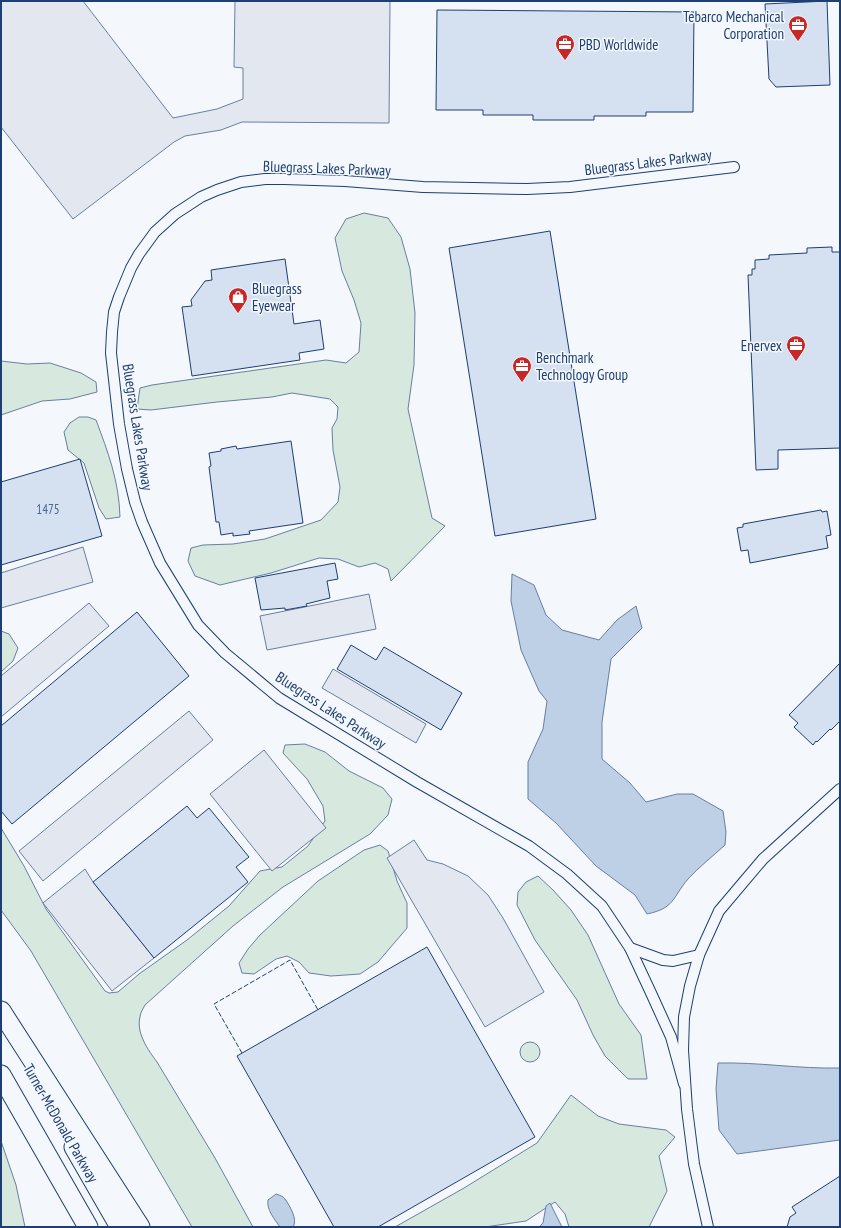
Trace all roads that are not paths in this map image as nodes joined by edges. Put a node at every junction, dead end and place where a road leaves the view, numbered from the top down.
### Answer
1 (734, 167) dead end
2 (840, 790) edge
3 (630, 948) junction
4 (698, 955) junction
5 (1, 1011) edge
6 (1, 1020) edge
7 (1, 1075) edge
8 (684, 1084) junction
9 (64, 1184) junction
10 (83, 1227) edge
11 (88, 1227) edge
12 (120, 1227) edge
13 (140, 1227) edge
14 (708, 1227) edge

1 - 3 street, Bluegrass Lakes Parkway
2 - 4 street, Bluegrass Lakes Parkway
3 - 4 street
3 - 8 street, Bluegrass Lakes Parkway
4 - 8 street, Bluegrass Lakes Parkway
5 - 13 highway
6 - 12 highway, Turner McDonald Parkway
7 - 9 highway, Turner McDonald Parkway
8 - 14 street, Bluegrass Lakes Parkway
9 - 10 highway
9 - 11 highway, Turner McDonald Parkway

